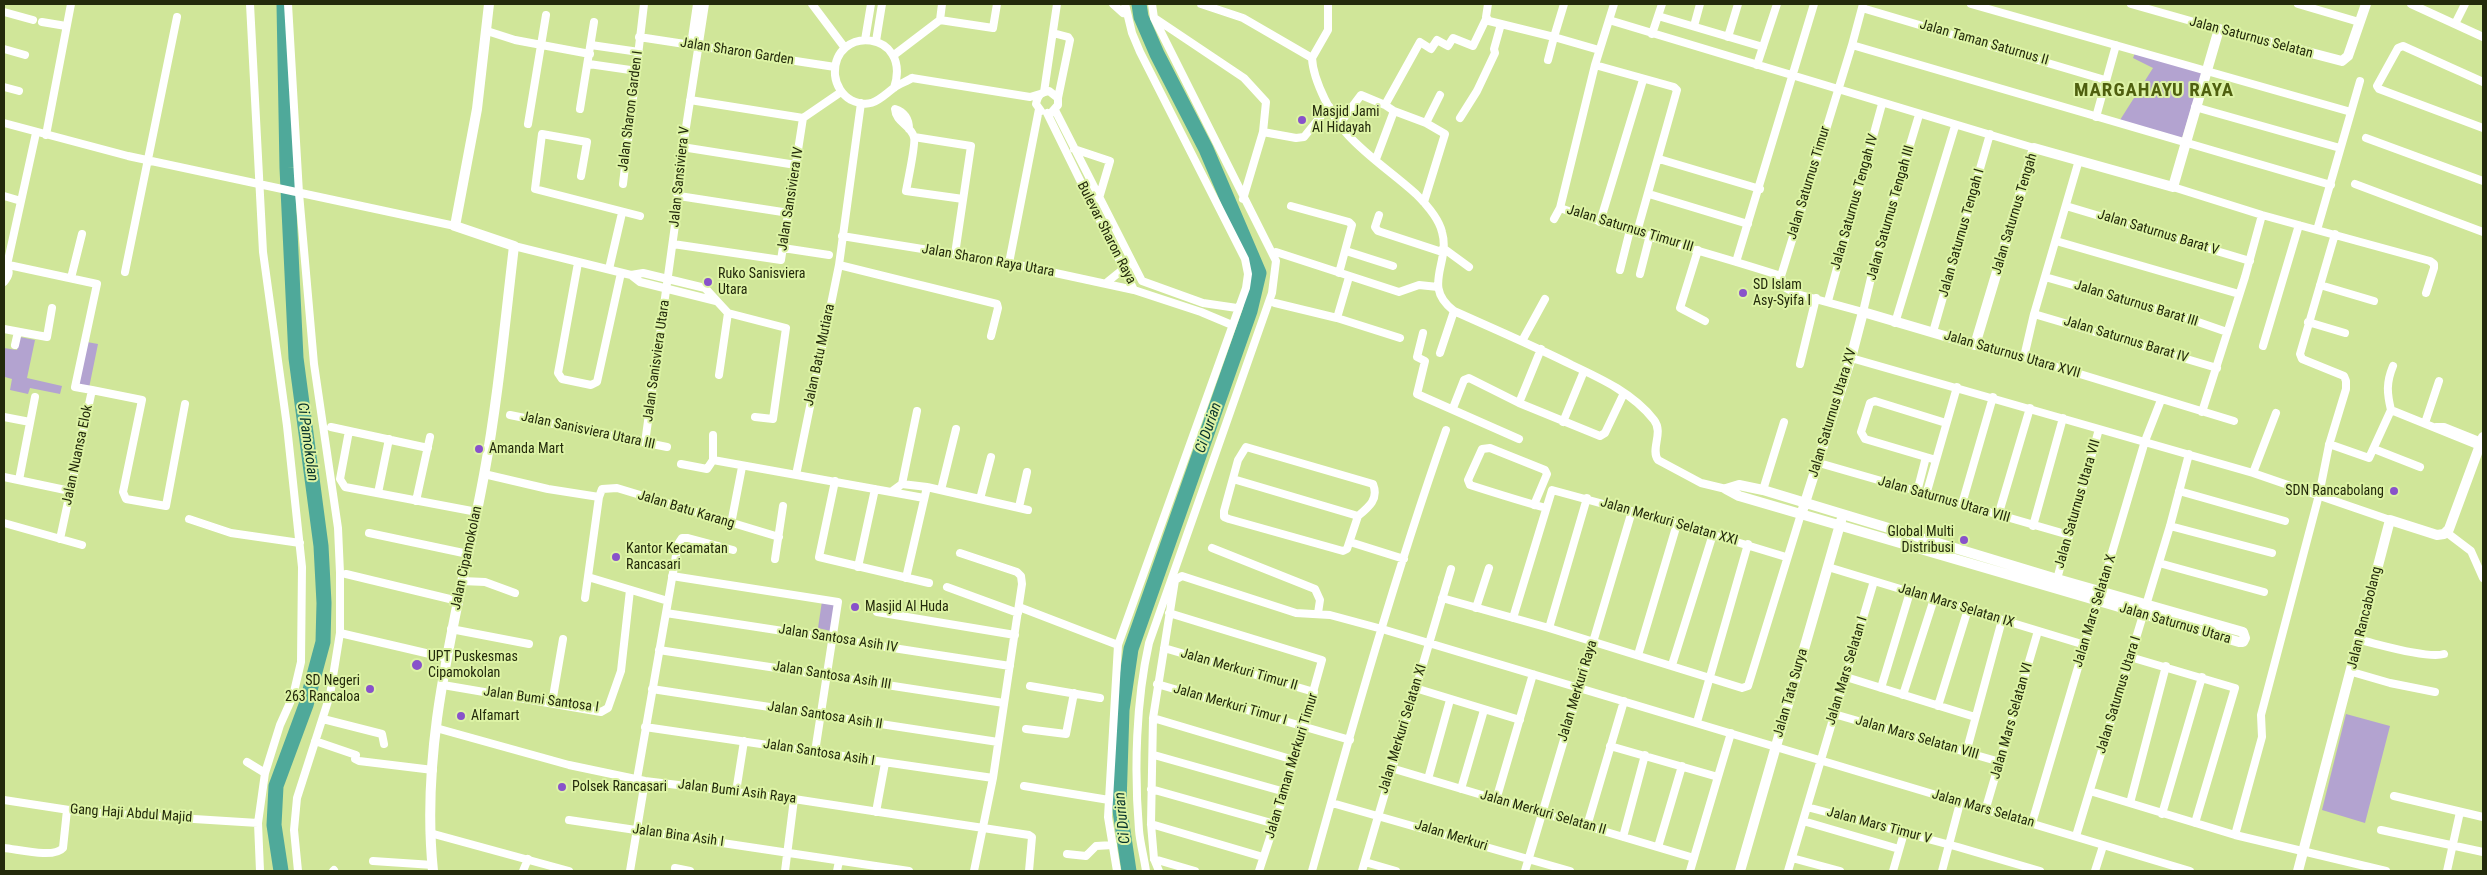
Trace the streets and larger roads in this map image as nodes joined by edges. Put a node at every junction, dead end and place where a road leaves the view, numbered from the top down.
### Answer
1 (70, 4) edge
2 (250, 4) edge
3 (288, 4) edge
4 (489, 4) edge
5 (644, 4) edge
6 (697, 4) edge
7 (705, 4) edge
8 (812, 4) edge
9 (871, 4) edge
10 (882, 4) edge
11 (942, 4) edge
12 (997, 4) edge
13 (1057, 4) edge
14 (1113, 4) edge
15 (1125, 4) edge
16 (1152, 4) edge
17 (1201, 4) edge
18 (1328, 4) edge
19 (1488, 4) edge
20 (1564, 4) edge
21 (1614, 4) edge
22 (1662, 4) edge
23 (1700, 4) edge
24 (1738, 4) edge
25 (1776, 4) edge
26 (1814, 4) edge
27 (1971, 4) edge
28 (2131, 4) edge
29 (2298, 4) edge
30 (2366, 4) edge
31 (2412, 4) edge
32 (2465, 4) edge
33 (2140, 5) edge
34 (1863, 6) edge
35 (4, 12) edge
36 (1123, 13) dead end
37 (546, 15) dead end
38 (1658, 16) junction
39 (177, 17) dead end
40 (1154, 18) junction
41 (1486, 19) junction
42 (33, 20) dead end
43 (940, 20) junction
44 (1609, 20) junction
45 (42, 22) dead end
46 (594, 22) dead end
47 (2359, 22) junction
48 (1501, 24) junction
49 (2455, 24) junction
50 (66, 26) junction
51 (1694, 26) junction
52 (2219, 29) junction
53 (487, 31) junction
54 (1053, 33) junction
55 (1652, 34) junction
56 (639, 37) junction
57 (1554, 37) junction
58 (1728, 37) junction
59 (2483, 37) edge
60 (865, 40) junction
61 (876, 41) junction
62 (540, 44) junction
63 (1852, 44) junction
64 (591, 45) junction
65 (694, 45) junction
66 (2116, 45) junction
67 (1763, 47) junction
68 (845, 48) junction
69 (4, 49) edge
70 (1600, 50) junction
71 (639, 52) junction
72 (590, 54) junction
73 (25, 55) dead end
74 (894, 55) junction
75 (1312, 58) junction
76 (1548, 60) dead end
77 (589, 64) junction
78 (898, 65) junction
79 (1595, 65) junction
80 (1757, 65) junction
81 (835, 67) junction
82 (637, 71) junction
83 (2206, 71) junction
84 (1794, 76) junction
85 (912, 78) junction
86 (1643, 80) junction
87 (2106, 80) junction
88 (2360, 81) dead end
89 (2483, 82) edge
90 (4, 87) edge
91 (894, 88) junction
92 (1838, 89) junction
93 (19, 92) dead end
94 (841, 92) junction
95 (1042, 93) junction
96 (1440, 95) dead end
97 (886, 96) junction
98 (1030, 97) junction
99 (1058, 98) junction
100 (690, 100) junction
101 (861, 103) junction
102 (1882, 104) junction
103 (1385, 105) junction
104 (1329, 106) junction
105 (2195, 107) junction
106 (580, 109) dead end
107 (1043, 111) junction
108 (1394, 111) junction
109 (2351, 112) junction
110 (1919, 115) junction
111 (2096, 117) junction
112 (803, 118) junction
113 (1460, 118) dead end
114 (1340, 123) junction
115 (4, 124) edge
116 (528, 124) dead end
117 (1426, 124) junction
118 (1954, 126) junction
119 (2482, 126) edge
120 (1263, 132) junction
121 (36, 133) junction
122 (1990, 134) junction
123 (46, 135) junction
124 (914, 137) junction
125 (2366, 138) dead end
126 (2185, 143) junction
127 (682, 147) junction
128 (2034, 148) junction
129 (2340, 148) junction
130 (1074, 149) junction
131 (1376, 159) junction
132 (1659, 159) junction
133 (2079, 160) junction
134 (149, 161) junction
135 (796, 165) junction
136 (581, 176) dead end
137 (2483, 180) edge
138 (623, 184) dead end
139 (2355, 184) dead end
140 (264, 185) junction
141 (2330, 185) junction
142 (2173, 187) junction
143 (1760, 189) junction
144 (296, 192) junction
145 (1649, 194) junction
146 (4, 196) edge
147 (679, 196) junction
148 (1098, 198) junction
149 (964, 199) junction
150 (1243, 199) junction
151 (21, 201) junction
152 (1089, 202) junction
153 (1424, 202) junction
154 (1291, 206) dead end
155 (2066, 206) junction
156 (1560, 208) junction
157 (622, 213) junction
158 (789, 213) junction
159 (1379, 215) dead end
160 (2262, 215) junction
161 (640, 216) dead end
162 (1554, 219) dead end
163 (1600, 222) junction
164 (1748, 224) junction
165 (2299, 225) junction
166 (455, 226) junction
167 (2317, 230) junction
168 (1634, 231) junction
169 (2483, 232) edge
170 (82, 234) dead end
171 (2335, 234) junction
172 (1650, 235) junction
173 (842, 236) junction
174 (2056, 241) junction
175 (673, 244) junction
176 (514, 246) junction
177 (783, 248) junction
178 (1346, 250) junction
179 (1442, 250) junction
180 (1698, 250) junction
181 (1276, 252) dead end
182 (955, 254) junction
183 (829, 255) dead end
184 (1131, 261) junction
185 (2250, 261) junction
186 (1736, 262) junction
187 (578, 263) junction
188 (1009, 263) junction
189 (5, 265) edge
190 (838, 265) junction
191 (1392, 266) dead end
192 (1469, 267) dead end
193 (609, 269) junction
194 (1124, 270) junction
195 (1620, 270) dead end
196 (125, 272) dead end
197 (621, 273) junction
198 (1339, 273) junction
199 (1640, 274) dead end
200 (631, 275) junction
201 (1781, 276) junction
202 (1349, 277) junction
203 (2045, 277) junction
204 (71, 278) junction
205 (669, 279) junction
206 (6, 280) edge
207 (1106, 282) junction
208 (2320, 285) junction
209 (1438, 287) junction
210 (668, 288) junction
211 (1134, 290) junction
212 (2426, 293) dead end
213 (2238, 294) junction
214 (1183, 296) junction
215 (1816, 298) junction
216 (1545, 299) dead end
217 (716, 301) junction
218 (1828, 301) junction
219 (2374, 301) dead end
220 (1275, 303) dead end
221 (1180, 304) junction
222 (52, 308) dead end
223 (1205, 308) junction
224 (1237, 308) junction
225 (1454, 311) junction
226 (1863, 312) junction
227 (728, 313) junction
228 (2034, 314) junction
229 (1337, 318) junction
230 (1705, 321) dead end
231 (2308, 322) junction
232 (1895, 323) junction
233 (1232, 325) junction
234 (4, 329) edge
235 (18, 332) junction
236 (1934, 332) junction
237 (2227, 332) junction
238 (1423, 333) dead end
239 (2345, 333) dead end
240 (991, 336) dead end
241 (1400, 338) dead end
242 (1522, 341) junction
243 (15, 345) dead end
244 (1975, 345) junction
245 (2263, 346) dead end
246 (1541, 350) junction
247 (1440, 353) dead end
248 (2024, 357) junction
249 (1851, 358) junction
250 (1800, 364) dead end
251 (2393, 366) dead end
252 (2218, 368) junction
253 (1584, 371) junction
254 (719, 375) dead end
255 (2439, 381) dead end
256 (1957, 387) junction
257 (92, 390) junction
258 (1624, 393) junction
259 (35, 397) dead end
260 (1993, 398) junction
261 (2161, 400) junction
262 (1519, 403) junction
263 (185, 404) dead end
264 (1453, 408) junction
265 (2030, 408) junction
266 (2390, 410) junction
267 (917, 411) dead end
268 (2202, 412) junction
269 (2276, 413) dead end
270 (510, 415) dead end
271 (4, 417) edge
272 (755, 417) dead end
273 (2064, 418) junction
274 (30, 422) junction
275 (1563, 422) junction
276 (1784, 422) dead end
277 (2234, 422) dead end
278 (2425, 423) junction
279 (1946, 424) junction
280 (331, 427) dead end
281 (2099, 429) junction
282 (349, 430) junction
283 (956, 430) dead end
284 (1446, 430) dead end
285 (713, 435) dead end
286 (430, 437) dead end
287 (388, 439) junction
288 (1519, 439) dead end
289 (2145, 441) junction
290 (2482, 442) edge
291 (645, 443) junction
292 (2329, 444) junction
293 (666, 447) dead end
294 (428, 448) junction
295 (2374, 449) junction
296 (2189, 454) junction
297 (1926, 457) junction
298 (991, 458) dead end
299 (713, 460) junction
300 (1936, 460) junction
301 (1819, 463) junction
302 (681, 464) dead end
303 (742, 466) junction
304 (2420, 467) dead end
305 (1028, 472) dead end
306 (2254, 473) junction
307 (484, 474) junction
308 (796, 475) junction
309 (4, 477) edge
310 (1233, 479) junction
311 (19, 480) junction
312 (835, 481) junction
313 (902, 484) junction
314 (926, 487) junction
315 (875, 489) junction
316 (1726, 489) junction
317 (941, 490) junction
318 (1763, 490) junction
319 (70, 491) junction
320 (2179, 491) junction
321 (891, 492) junction
322 (1917, 492) junction
323 (378, 493) junction
324 (1926, 495) junction
325 (2319, 495) junction
326 (599, 497) junction
327 (924, 498) junction
328 (1587, 498) junction
329 (980, 499) junction
330 (416, 501) junction
331 (1805, 504) junction
332 (1962, 504) junction
333 (1534, 505) junction
334 (784, 506) dead end
335 (1019, 507) junction
336 (1546, 508) junction
337 (1028, 510) dead end
338 (1632, 511) junction
339 (477, 512) junction
340 (1801, 514) junction
341 (1843, 515) junction
342 (1358, 516) junction
343 (1998, 516) junction
344 (189, 519) dead end
345 (2390, 520) junction
346 (2285, 521) dead end
347 (4, 523) edge
348 (731, 524) junction
349 (1677, 524) junction
350 (1840, 526) junction
351 (2033, 526) junction
352 (2170, 526) junction
353 (2446, 532) junction
354 (369, 533) dead end
355 (1713, 534) junction
356 (2069, 535) junction
357 (779, 537) junction
358 (60, 539) junction
359 (1350, 542) junction
360 (300, 543) junction
361 (1748, 544) junction
362 (82, 545) dead end
363 (1212, 548) dead end
364 (733, 550) dead end
365 (960, 553) dead end
366 (2272, 553) dead end
367 (468, 554) junction
368 (1786, 557) junction
369 (775, 559) dead end
370 (1404, 559) junction
371 (2159, 563) junction
372 (858, 567) junction
373 (1828, 567) junction
374 (1489, 568) dead end
375 (1451, 569) dead end
376 (346, 574) dead end
377 (672, 576) junction
378 (588, 577) junction
379 (906, 578) junction
380 (2483, 578) edge
381 (2057, 579) junction
382 (462, 580) junction
383 (1874, 581) junction
384 (929, 583) dead end
385 (947, 587) dead end
386 (630, 590) junction
387 (1910, 592) junction
388 (2264, 592) dead end
389 (515, 593) dead end
390 (2099, 597) junction
391 (585, 598) dead end
392 (1442, 598) junction
393 (1934, 599) junction
394 (458, 601) junction
395 (668, 601) junction
396 (1476, 608) junction
397 (1968, 609) junction
398 (1018, 610) junction
399 (2145, 610) junction
400 (877, 612) dead end
401 (666, 613) junction
402 (1169, 613) junction
403 (1318, 613) junction
404 (1513, 618) junction
405 (2002, 620) junction
406 (1549, 628) junction
407 (451, 629) junction
408 (1382, 629) junction
409 (2038, 631) junction
410 (340, 633) junction
411 (1015, 635) junction
412 (833, 638) junction
413 (563, 639) dead end
414 (2360, 640) junction
415 (1593, 642) junction
416 (529, 644) dead end
417 (1429, 644) junction
418 (1118, 645) junction
419 (2084, 645) junction
420 (1164, 648) junction
421 (659, 650) junction
422 (2444, 654) dead end
423 (1638, 655) junction
424 (2130, 657) junction
425 (447, 658) junction
426 (1010, 666) junction
427 (1672, 666) junction
428 (2166, 666) junction
429 (2352, 672) junction
430 (1533, 674) junction
431 (827, 675) junction
432 (1846, 677) junction
433 (2202, 677) junction
434 (1711, 678) junction
435 (1157, 684) junction
436 (443, 685) junction
437 (1030, 686) dead end
438 (652, 688) junction
439 (1415, 688) junction
440 (1881, 688) junction
441 (1579, 689) junction
442 (1314, 692) junction
443 (2435, 692) dead end
444 (1074, 693) junction
445 (1903, 695) junction
446 (1100, 698) dead end
447 (1450, 700) junction
448 (1624, 701) junction
449 (552, 703) junction
450 (1004, 703) junction
451 (1938, 706) junction
452 (1484, 710) junction
453 (1834, 714) junction
454 (820, 715) junction
455 (1975, 717) junction
456 (1153, 718) junction
457 (323, 719) junction
458 (1520, 720) junction
459 (1697, 722) junction
460 (1304, 726) junction
461 (645, 727) junction
462 (436, 728) junction
463 (1026, 729) dead end
464 (1732, 733) junction
465 (1350, 740) junction
466 (744, 741) junction
467 (315, 742) junction
468 (998, 742) junction
469 (384, 744) dead end
470 (1610, 746) junction
471 (1776, 747) junction
472 (815, 752) junction
473 (1966, 752) junction
474 (1154, 755) junction
475 (1645, 756) junction
476 (1294, 760) junction
477 (1821, 760) junction
478 (247, 762) dead end
479 (2000, 762) junction
480 (885, 763) junction
481 (1682, 766) junction
482 (1392, 768) junction
483 (432, 770) junction
484 (265, 773) junction
485 (1718, 777) junction
486 (993, 778) junction
487 (1428, 779) junction
488 (641, 780) junction
489 (1024, 786) dead end
490 (1151, 789) junction
491 (1461, 789) junction
492 (2090, 791) junction
493 (736, 792) junction
494 (1285, 792) junction
495 (2394, 796) dead end
496 (794, 799) junction
497 (4, 800) edge
498 (1109, 800) junction
499 (1496, 800) junction
500 (1332, 802) junction
501 (1960, 803) junction
502 (2130, 803) junction
503 (1807, 807) junction
504 (67, 810) junction
505 (1985, 811) junction
506 (876, 812) junction
507 (2460, 812) junction
508 (1378, 814) junction
509 (1542, 814) junction
510 (2162, 814) junction
511 (2483, 817) edge
512 (569, 820) dead end
513 (1803, 821) junction
514 (258, 823) junction
515 (2032, 823) junction
516 (2195, 823) junction
517 (1151, 824) junction
518 (1275, 824) junction
519 (1587, 826) junction
520 (983, 827) junction
521 (636, 830) junction
522 (2381, 830) dead end
523 (430, 833) junction
524 (1904, 833) junction
525 (2236, 835) junction
526 (2076, 836) junction
527 (1623, 837) junction
528 (1950, 844) junction
529 (1113, 846) junction
530 (2103, 846) junction
531 (2451, 846) junction
532 (4, 848) edge
533 (1658, 848) junction
534 (1899, 849) junction
535 (787, 852) junction
536 (2483, 852) edge
537 (2303, 853) junction
538 (1067, 854) dead end
539 (1263, 857) junction
540 (1694, 858) junction
541 (1792, 858) junction
542 (528, 859) junction
543 (1154, 859) junction
544 (1529, 859) junction
545 (373, 861) dead end
546 (839, 861) junction
547 (1365, 862) junction
548 (433, 868) edge
549 (675, 868) dead end
550 (260, 871) edge
551 (298, 871) edge
552 (523, 871) edge
553 (568, 871) edge
554 (630, 871) edge
555 (690, 871) edge
556 (785, 871) edge
557 (836, 871) edge
558 (909, 871) edge
559 (974, 871) edge
560 (1029, 871) edge
561 (1117, 871) edge
562 (1146, 871) edge
563 (1159, 871) edge
564 (1195, 871) edge
565 (1259, 871) edge
566 (1312, 871) edge
567 (1362, 871) edge
568 (1396, 871) edge
569 (1525, 871) edge
570 (1570, 871) edge
571 (1690, 871) edge
572 (1740, 871) edge
573 (1788, 871) edge
574 (1840, 871) edge
575 (1892, 871) edge
576 (1942, 871) edge
577 (2040, 871) edge
578 (2095, 871) edge
579 (2190, 871) edge
580 (2298, 871) edge
581 (2386, 871) edge
582 (2447, 871) edge

1 - 50 street
2 - 140 street
3 - 144 street
4 - 53 street
5 - 56 street, Jalan Sharon Garden I
6 - 65 street
7 - 65 street
8 - 68 street
9 - 60 street
10 - 61 street
11 - 43 street
12 - 43 street
13 - 54 street
14 - 36 street
15 - 224 street
16 - 40 street
17 - 75 street
18 - 75 street
19 - 41 street
20 - 57 street
21 - 44 street, Jalan Saturnus Timur III
22 - 38 street
23 - 51 street
24 - 58 street
25 - 67 street
26 - 84 street
27 - 66 street
28 - 33 street, Jalan Saturnus Selatan
29 - 47 street
30 - 47 street
31 - 49 street
32 - 49 street
33 - 52 street, Jalan Saturnus Selatan
34 - 63 street, Jalan Saturnus Timur
34 - 87 street, Jalan Taman Saturnus II
35 - 42 street
37 - 62 street
38 - 51 street
38 - 55 street
39 - 134 street
40 - 120 street
40 - 150 street
41 - 48 street
41 - 103 street
43 - 74 street
44 - 55 street
44 - 70 street, Jalan Saturnus Timur III
45 - 50 street
46 - 64 street
47 - 52 street, Jalan Saturnus Selatan
48 - 57 street
48 - 113 street
49 - 59 street
50 - 123 street
51 - 58 street
52 - 83 street
53 - 62 street
53 - 166 street
54 - 95 street
54 - 99 street
55 - 80 street
56 - 65 street, Jalan Sharon Garden
56 - 71 street, Jalan Sharon Garden I
57 - 70 street
57 - 76 street
58 - 67 street
60 - 61 street
60 - 68 street
61 - 74 street
62 - 72 street
62 - 116 street
63 - 92 street, Jalan Saturnus Timur
63 - 111 street
64 - 71 street
64 - 72 street
65 - 81 street, Jalan Sharon Garden
65 - 100 street, Jalan Sansiviera V
66 - 83 street
66 - 87 street
67 - 80 street
68 - 81 street
69 - 73 street
70 - 79 street, Jalan Saturnus Timur III
71 - 82 street, Jalan Sharon Garden I
72 - 77 street
74 - 78 street
75 - 104 street
77 - 82 street
77 - 106 street
78 - 85 street
78 - 91 street
79 - 86 street
79 - 156 street, Jalan Saturnus Timur III
80 - 84 street
81 - 94 street
82 - 138 street, Jalan Sharon Garden I
83 - 105 street
83 - 109 street
84 - 92 street
84 - 143 street
85 - 91 street
85 - 98 street
86 - 132 street
86 - 163 street
87 - 111 street
88 - 109 street
89 - 119 street
90 - 93 street
91 - 97 street
92 - 102 street
92 - 201 street, Jalan Saturnus Timur
94 - 101 street
94 - 112 street
95 - 98 street
95 - 99 street
95 - 107 street
96 - 117 street
97 - 101 street
97 - 124 street
98 - 107 street
99 - 107 street
100 - 112 street
100 - 127 street, Jalan Sansiviera V
101 - 173 street, Jalan Batu Mutiara
102 - 110 street
102 - 218 street, Jalan Saturnus Tengah IV
103 - 108 street
103 - 114 street
104 - 114 street
104 - 120 street
105 - 126 street
105 - 129 street
107 - 130 street, Bulevar Sharon Raya
107 - 152 street, Bulevar Sharon Raya
107 - 188 street
108 - 117 street
108 - 131 street
109 - 129 street
110 - 118 street
110 - 226 street, Jalan Saturnus Tengah III
111 - 126 street
112 - 135 street, Jalan Sansiviera IV
114 - 131 street
115 - 121 street
117 - 153 street
118 - 122 street
118 - 232 street
120 - 150 street
121 - 123 street
121 - 151 street
122 - 128 street
122 - 236 street, Jalan Saturnus Tengah I
123 - 134 street
124 - 149 street
124 - 149 street
125 - 137 street
126 - 141 street
126 - 142 street
127 - 135 street
127 - 147 street, Jalan Sansiviera V
128 - 133 street, Jalan Saturnus Tengah
128 - 244 street, Jalan Saturnus Tengah
129 - 141 street
130 - 148 street, Bulevar Sharon Raya
130 - 148 street
131 - 153 street
132 - 143 street
132 - 145 street
133 - 142 street, Jalan Saturnus Tengah
133 - 155 street
134 - 140 street
134 - 196 street
135 - 158 street, Jalan Sansiviera IV
136 - 157 street
139 - 169 street
140 - 144 street
140 - 360 street
141 - 167 street
142 - 160 street
143 - 164 street
144 - 166 street
144 - 410 street
145 - 164 street
145 - 168 street
146 - 151 street
147 - 158 street
147 - 175 street, Jalan Sansiviera V
148 - 152 street
148 - 184 street, Bulevar Sharon Raya
149 - 182 street
150 - 562 street
151 - 189 street
152 - 194 street, Bulevar Sharon Raya
153 - 179 street
154 - 178 street
155 - 174 street
155 - 185 street, Jalan Saturnus Barat V
156 - 162 street
156 - 163 street, Jalan Saturnus Timur III
157 - 161 street
157 - 193 street
158 - 177 street, Jalan Sansiviera IV
159 - 179 street
160 - 165 street
160 - 185 street
163 - 168 street, Jalan Saturnus Timur III
164 - 186 street
165 - 167 street
165 - 245 street
166 - 176 street
167 - 171 street
168 - 172 street, Jalan Saturnus Timur III
168 - 195 street
170 - 204 street
171 - 208 street
171 - 212 street
172 - 180 street, Jalan Saturnus Timur III
172 - 199 street
173 - 182 street, Jalan Sharon Raya Utara
173 - 190 street, Jalan Batu Mutiara
174 - 203 street
174 - 213 street
175 - 177 street, Jalan Sansiviera IV
175 - 205 street, Jalan Sansiviera V
176 - 187 street
176 - 307 street, Jalan Cipamokolan
177 - 183 street
178 - 191 street
178 - 198 street
179 - 192 street
179 - 209 street
180 - 186 street, Jalan Saturnus Timur III
180 - 230 street
181 - 198 street
182 - 188 street, Jalan Sharon Raya Utara
184 - 194 street
184 - 214 street, Bulevar Sharon Raya
185 - 213 street
186 - 201 street, Jalan Saturnus Timur III
187 - 193 street
187 - 197 street
188 - 207 street, Jalan Sharon Raya Utara
189 - 204 street, Jalan Nuansa Elok
189 - 206 street
190 - 240 street
190 - 308 street, Jalan Batu Mutiara
193 - 197 street
194 - 207 street
194 - 211 street, Bulevar Sharon Raya
197 - 200 street
198 - 202 street
200 - 205 street
200 - 210 street
201 - 215 street
202 - 209 street
202 - 229 street
203 - 228 street
203 - 237 street, Jalan Saturnus Barat III
204 - 257 street, Jalan Nuansa Elok
205 - 210 street, Jalan Sanisviera Utara
205 - 217 street
207 - 211 street, Jalan Sharon Raya Utara
208 - 219 street
208 - 231 street
209 - 225 street
210 - 217 street
210 - 291 street, Jalan Sanisviera Utara
211 - 221 street, Bulevar Sharon Raya
213 - 237 street
214 - 221 street
214 - 223 street, Bulevar Sharon Raya
215 - 218 street
215 - 250 street
216 - 242 street
217 - 227 street
218 - 226 street
220 - 229 street
221 - 223 street, Bulevar Sharon Raya
222 - 235 street
223 - 224 street
223 - 233 street
224 - 233 street
225 - 242 street
225 - 247 street
226 - 232 street, Jalan Saturnus Utara XVII
226 - 249 street, Jalan Saturnus Utara XV
227 - 254 street
227 - 272 street
228 - 248 street
228 - 252 street, Jalan Saturnus Barat IV
229 - 241 street
231 - 239 street
231 - 292 street
232 - 236 street, Jalan Saturnus Utara XVII
233 - 418 street
234 - 235 street
235 - 243 street
236 - 244 street, Jalan Saturnus Utara XVII
237 - 252 street
238 - 264 street
242 - 246 street
244 - 248 street, Jalan Saturnus Utara XVII
246 - 253 street
246 - 262 street
248 - 261 street, Jalan Saturnus Utara XVII
249 - 256 street
249 - 301 street, Jalan Saturnus Utara XV
251 - 266 street
252 - 268 street
253 - 258 street
253 - 275 street
255 - 278 street
256 - 260 street
256 - 279 street
257 - 263 street
257 - 319 street, Jalan Nuansa Elok
258 - 275 street
258 - 316 street
259 - 274 street
260 - 265 street
260 - 332 street
261 - 268 street, Jalan Saturnus Utara XVII
261 - 289 street, Jalan Mars Selatan X
262 - 264 street
262 - 275 street
264 - 288 street
265 - 273 street
265 - 343 street
266 - 278 street
266 - 295 street
267 - 313 street
268 - 277 street, Jalan Saturnus Utara XVII
269 - 306 street
270 - 291 street, Jalan Sanisviera Utara III
271 - 274 street
273 - 281 street
273 - 351 street
274 - 311 street
276 - 318 street
278 - 290 street
279 - 297 street
279 - 300 street
280 - 282 street
281 - 289 street
281 - 356 street, Jalan Saturnus Utara VII
282 - 287 street
282 - 323 street
283 - 317 street
284 - 370 street
285 - 299 street
286 - 294 street
287 - 294 street
287 - 323 street
289 - 296 street
289 - 390 street, Jalan Mars Selatan X
290 - 353 street
291 - 293 street, Jalan Sanisviera Utara III
292 - 295 street
292 - 325 street
294 - 330 street
295 - 304 street
296 - 306 street
296 - 320 street, Jalan Saturnus Utara I
297 - 300 street
297 - 322 street
298 - 329 street
299 - 302 street
299 - 303 street
300 - 324 street
301 - 322 street, Jalan Saturnus Utara VIII
301 - 331 street, Jalan Saturnus Utara XV
303 - 308 street
303 - 348 street
305 - 335 street
306 - 325 street
307 - 326 street
307 - 339 street, Jalan Cipamokolan
308 - 312 street
309 - 311 street
310 - 342 street
310 - 342 street
310 - 359 street
311 - 319 street
312 - 315 street
312 - 372 street
313 - 314 street
313 - 321 street
314 - 317 street
314 - 327 street
315 - 321 street
315 - 372 street
316 - 318 street, Jalan Saturnus Utara
316 - 340 street, Jalan Saturnus Utara
317 - 329 street
318 - 331 street, Jalan Saturnus Utara
319 - 358 street, Jalan Nuansa Elok
320 - 346 street
320 - 352 street, Jalan Saturnus Utara I
321 - 327 street
322 - 324 street, Jalan Saturnus Utara VIII
323 - 330 street
324 - 332 street, Jalan Saturnus Utara VIII
325 - 345 street
325 - 525 street
326 - 348 street, Jalan Batu Karang
326 - 378 street
327 - 379 street
328 - 336 street, Jalan Merkuri Selatan XXI
328 - 338 street, Jalan Merkuri Selatan XXI
328 - 406 street
329 - 335 street
330 - 339 street
331 - 340 street, Jalan Saturnus Utara XV
331 - 341 street, Jalan Saturnus Utara
332 - 343 street, Jalan Saturnus Utara VIII
333 - 333 street
333 - 336 street
334 - 357 street
335 - 337 street
336 - 404 street
338 - 349 street, Jalan Merkuri Selatan XXI
338 - 415 street, Jalan Merkuri Raya
339 - 367 street, Jalan Cipamokolan
340 - 350 street, Jalan Saturnus Utara
340 - 368 street
341 - 350 street, Jalan Tata Surya
341 - 381 street, Jalan Saturnus Utara
342 - 359 street
343 - 351 street, Jalan Saturnus Utara VIII
344 - 360 street
345 - 353 street
345 - 414 street, Jalan Rancabolang
347 - 358 street
348 - 357 street, Jalan Batu Karang
349 - 355 street, Jalan Merkuri Selatan XXI
349 - 423 street
350 - 373 street, Jalan Tata Surya
350 - 390 street, Jalan Saturnus Utara
351 - 356 street, Jalan Saturnus Utara VIII
352 - 366 street
352 - 371 street, Jalan Saturnus Utara I
353 - 380 street
354 - 367 street
355 - 361 street, Jalan Merkuri Selatan XXI
355 - 427 street
356 - 381 street, Jalan Saturnus Utara VII
357 - 369 street
358 - 362 street
359 - 370 street
360 - 484 street
361 - 368 street, Jalan Merkuri Selatan XXI
361 - 434 street
363 - 403 street
364 - 377 street
365 - 398 street
367 - 382 street, Jalan Cipamokolan
368 - 434 street
370 - 408 street
371 - 388 street
371 - 399 street, Jalan Saturnus Utara I
372 - 379 street
373 - 383 street, Jalan Mars Selatan IX
373 - 471 street, Jalan Tata Surya
374 - 396 street
375 - 392 street, Jalan Merkuri Selatan XI
376 - 394 street
377 - 395 street
377 - 412 street
378 - 386 street
378 - 391 street
379 - 384 street
381 - 390 street, Jalan Saturnus Utara
382 - 389 street
382 - 394 street, Jalan Cipamokolan
383 - 387 street, Jalan Mars Selatan IX
383 - 432 street, Jalan Mars Selatan I
385 - 398 street
386 - 395 street
386 - 449 street, Jalan Bumi Santosa I
387 - 393 street, Jalan Mars Selatan IX
387 - 440 street
390 - 399 street, Jalan Saturnus Utara
390 - 419 street, Jalan Mars Selatan X
392 - 396 street
392 - 417 street, Jalan Merkuri Selatan XI
393 - 397 street, Jalan Mars Selatan IX
393 - 445 street
394 - 407 street, Jalan Cipamokolan
395 - 401 street
396 - 404 street
397 - 405 street, Jalan Mars Selatan IX
397 - 451 street
398 - 411 street
398 - 418 street
399 - 399 street, Jalan Saturnus Utara
399 - 424 street, Jalan Saturnus Utara I
400 - 411 street
401 - 412 street, Jalan Santosa Asih IV
401 - 421 street
402 - 403 street, Jalan Mars Selatan
402 - 420 street, Jalan Mars Selatan
402 - 442 street, Jalan Taman Merkuri Timur
403 - 408 street, Jalan Mars Selatan
404 - 406 street
405 - 409 street, Jalan Mars Selatan IX
405 - 455 street
406 - 415 street
407 - 416 street
407 - 425 street, Jalan Cipamokolan
408 - 417 street, Jalan Mars Selatan
408 - 465 street
409 - 419 street, Jalan Mars Selatan IX
409 - 479 street, Jalan Mars Selatan VI
410 - 425 street
410 - 457 street
411 - 426 street
412 - 426 street, Jalan Santosa Asih IV
412 - 431 street
413 - 449 street
414 - 422 street
414 - 429 street, Jalan Rancabolang
415 - 423 street
415 - 441 street, Jalan Merkuri Raya
417 - 430 street, Jalan Mars Selatan
417 - 439 street, Jalan Merkuri Selatan XI
418 - 498 street
419 - 515 street, Jalan Mars Selatan X
420 - 435 street, Jalan Mars Selatan
420 - 442 street, Jalan Merkuri Timur II
421 - 431 street, Jalan Santosa Asih III
421 - 438 street
423 - 427 street
424 - 428 street
424 - 492 street, Jalan Saturnus Utara I
425 - 436 street, Jalan Cipamokolan
426 - 450 street
427 - 434 street
428 - 433 street
428 - 502 street
429 - 443 street
429 - 537 street, Jalan Rancabolang
430 - 441 street, Jalan Mars Selatan
430 - 458 street
431 - 450 street, Jalan Santosa Asih III
431 - 454 street
432 - 440 street
432 - 453 street, Jalan Mars Selatan I
433 - 510 street
433 - 516 street
434 - 459 street
435 - 456 street, Jalan Mars Selatan
435 - 460 street, Jalan Merkuri Timur I
436 - 449 street, Jalan Bumi Santosa I
436 - 462 street, Jalan Cipamokolan
437 - 444 street
438 - 454 street, Jalan Santosa Asih II
438 - 461 street
439 - 447 street
439 - 482 street, Jalan Merkuri Selatan XI
440 - 445 street
441 - 448 street, Jalan Mars Selatan
441 - 509 street, Jalan Merkuri Raya
442 - 460 street, Jalan Taman Merkuri Timur
444 - 446 street
444 - 463 street
445 - 451 street
447 - 452 street
447 - 487 street
448 - 459 street, Jalan Mars Selatan
448 - 470 street
450 - 468 street
451 - 455 street
452 - 458 street
452 - 491 street
453 - 473 street, Jalan Mars Selatan VIII
453 - 477 street, Jalan Mars Selatan I
454 - 468 street, Jalan Santosa Asih II
454 - 472 street
455 - 473 street
456 - 474 street, Jalan Mars Selatan
456 - 476 street
457 - 467 street
457 - 469 street
458 - 499 street
459 - 464 street, Jalan Mars Selatan
460 - 465 street, Jalan Merkuri Timur I
460 - 476 street, Jalan Taman Merkuri Timur
461 - 466 street, Jalan Santosa Asih I
461 - 488 street
462 - 483 street, Jalan Cipamokolan
462 - 488 street, Jalan Bumi Asih Raya
464 - 471 street, Jalan Mars Selatan
464 - 485 street
465 - 500 street
466 - 472 street, Jalan Santosa Asih I
466 - 493 street
467 - 483 street
467 - 551 street
468 - 486 street
470 - 475 street
470 - 519 street
471 - 477 street, Jalan Mars Selatan
471 - 572 street, Jalan Tata Surya
472 - 480 street, Jalan Santosa Asih I
473 - 479 street, Jalan Mars Selatan VIII
474 - 490 street, Jalan Mars Selatan
474 - 494 street
475 - 481 street
475 - 527 street
476 - 494 street, Jalan Taman Merkuri Timur
477 - 501 street, Jalan Mars Selatan
477 - 503 street, Jalan Mars Selatan I
478 - 484 street
479 - 505 street, Jalan Mars Selatan VI
480 - 486 street, Jalan Santosa Asih I
480 - 506 street
481 - 485 street
481 - 533 street
482 - 487 street, Jalan Merkuri Selatan II
482 - 508 street, Jalan Merkuri Selatan XI
483 - 523 street, Jalan Cipamokolan
484 - 514 street
485 - 540 street
486 - 520 street
487 - 491 street, Jalan Merkuri Selatan II
488 - 493 street, Jalan Bumi Asih Raya
488 - 521 street
489 - 498 street
490 - 517 street, Jalan Mars Selatan
490 - 518 street
491 - 499 street, Jalan Merkuri Selatan II
492 - 502 street
492 - 526 street, Jalan Saturnus Utara I
493 - 496 street, Jalan Bumi Asih Raya
494 - 518 street, Jalan Taman Merkuri Timur
495 - 507 street
496 - 506 street, Jalan Bumi Asih Raya
496 - 535 street
497 - 504 street, Gang Haji Abdul Majid
498 - 529 street
499 - 509 street, Jalan Merkuri Selatan II
500 - 508 street, Jalan Merkuri
500 - 566 street
501 - 505 street, Jalan Mars Selatan
501 - 528 street
502 - 510 street
503 - 513 street, Jalan Mars Selatan I
503 - 524 street, Jalan Mars Timur V
504 - 514 street, Gang Haji Abdul Majid
504 - 532 street
505 - 515 street, Jalan Mars Selatan
506 - 520 street, Jalan Bumi Asih Raya
507 - 511 street
507 - 531 street
508 - 544 street, Jalan Merkuri
508 - 547 street, Jalan Merkuri Selatan XI
509 - 519 street, Jalan Merkuri Selatan II
509 - 544 street, Jalan Merkuri Raya
510 - 516 street
512 - 521 street, Jalan Bina Asih I
513 - 534 street
513 - 541 street, Jalan Mars Selatan I
514 - 550 street
515 - 526 street, Jalan Mars Selatan
516 - 525 street
517 - 539 street
517 - 543 street, Jalan Mars Selatan
518 - 539 street, Jalan Taman Merkuri Timur
519 - 527 street, Jalan Merkuri Selatan II
520 - 559 street
520 - 560 street, Jalan Bumi Asih Raya
521 - 535 street, Jalan Bina Asih I
521 - 554 street
522 - 531 street
523 - 542 street
523 - 548 street, Jalan Cipamokolan
524 - 528 street, Jalan Mars Timur V
524 - 534 street
525 - 537 street
526 - 530 street, Jalan Mars Selatan
527 - 533 street, Jalan Merkuri Selatan II
528 - 576 street
528 - 577 street, Jalan Mars Timur V
529 - 538 street
529 - 561 street
530 - 578 street
530 - 579 street, Jalan Mars Selatan
531 - 536 street
531 - 582 street
533 - 540 street, Jalan Merkuri Selatan II
534 - 575 street
535 - 546 street, Jalan Bina Asih I
535 - 556 street
537 - 580 street, Jalan Rancabolang
537 - 581 street
539 - 565 street, Jalan Taman Merkuri Timur
540 - 571 street
541 - 573 street, Jalan Mars Selatan I
541 - 574 street
542 - 552 street
542 - 553 street
543 - 563 street, Jalan Mars Selatan
543 - 564 street
544 - 569 street, Jalan Merkuri Raya
544 - 570 street, Jalan Merkuri
545 - 548 street
546 - 557 street
546 - 558 street, Jalan Bina Asih I
547 - 567 street, Jalan Merkuri Selatan XI
547 - 568 street
549 - 555 street

